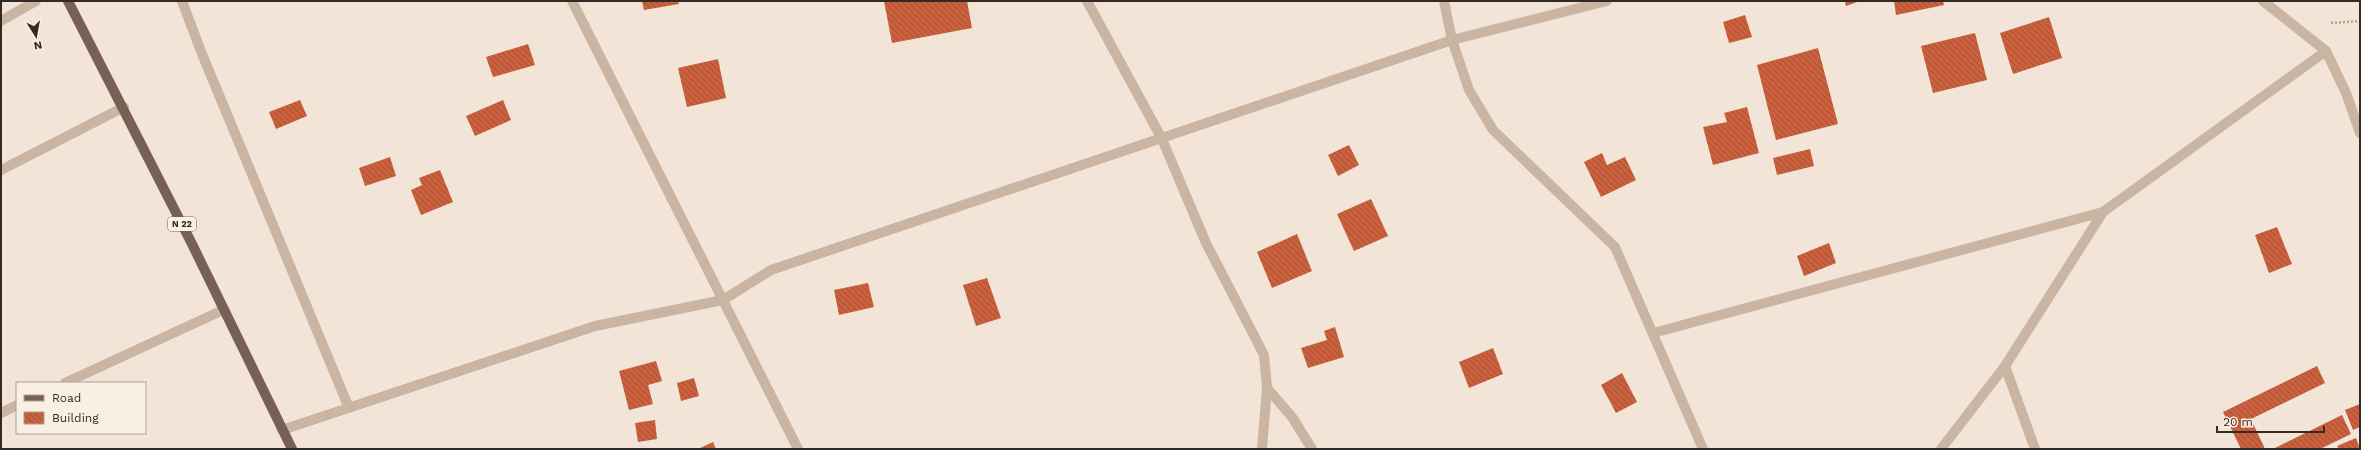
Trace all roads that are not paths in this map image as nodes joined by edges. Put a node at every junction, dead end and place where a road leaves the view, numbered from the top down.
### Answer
1 (36, 1) edge
2 (68, 1) edge
3 (182, 1) edge
4 (572, 1) edge
5 (1087, 1) edge
6 (1444, 1) edge
7 (1607, 1) edge
8 (2263, 1) edge
9 (1, 21) edge
10 (1452, 40) junction
11 (2326, 51) junction
12 (124, 107) junction
13 (2360, 133) edge
14 (1162, 139) junction
15 (1, 170) edge
16 (2103, 212) junction
17 (723, 300) junction
18 (223, 310) junction
19 (1652, 333) junction
20 (2005, 366) junction
21 (67, 382) edge
22 (1267, 388) junction
23 (16, 406) edge
24 (349, 408) junction
25 (1, 413) edge
26 (282, 430) junction
27 (292, 449) edge
28 (798, 449) edge
29 (1262, 449) edge
30 (1312, 449) edge
31 (1703, 449) edge
32 (1941, 449) edge
33 (2035, 449) edge

1 - 9 street
2 - 12 main road, N 22
3 - 24 street
4 - 17 street
5 - 14 street
6 - 10 street
7 - 10 street
8 - 11 street
10 - 14 street
10 - 19 street
11 - 13 street
11 - 16 street
12 - 15 street
12 - 18 main road, N 22
14 - 17 street
14 - 22 street
16 - 19 street
16 - 20 street
17 - 24 street
17 - 28 street
18 - 21 street
18 - 26 main road, N 22
19 - 31 street
20 - 32 street
20 - 33 street
22 - 29 street
22 - 30 street
23 - 25 street
24 - 26 street
26 - 27 main road, N 22

